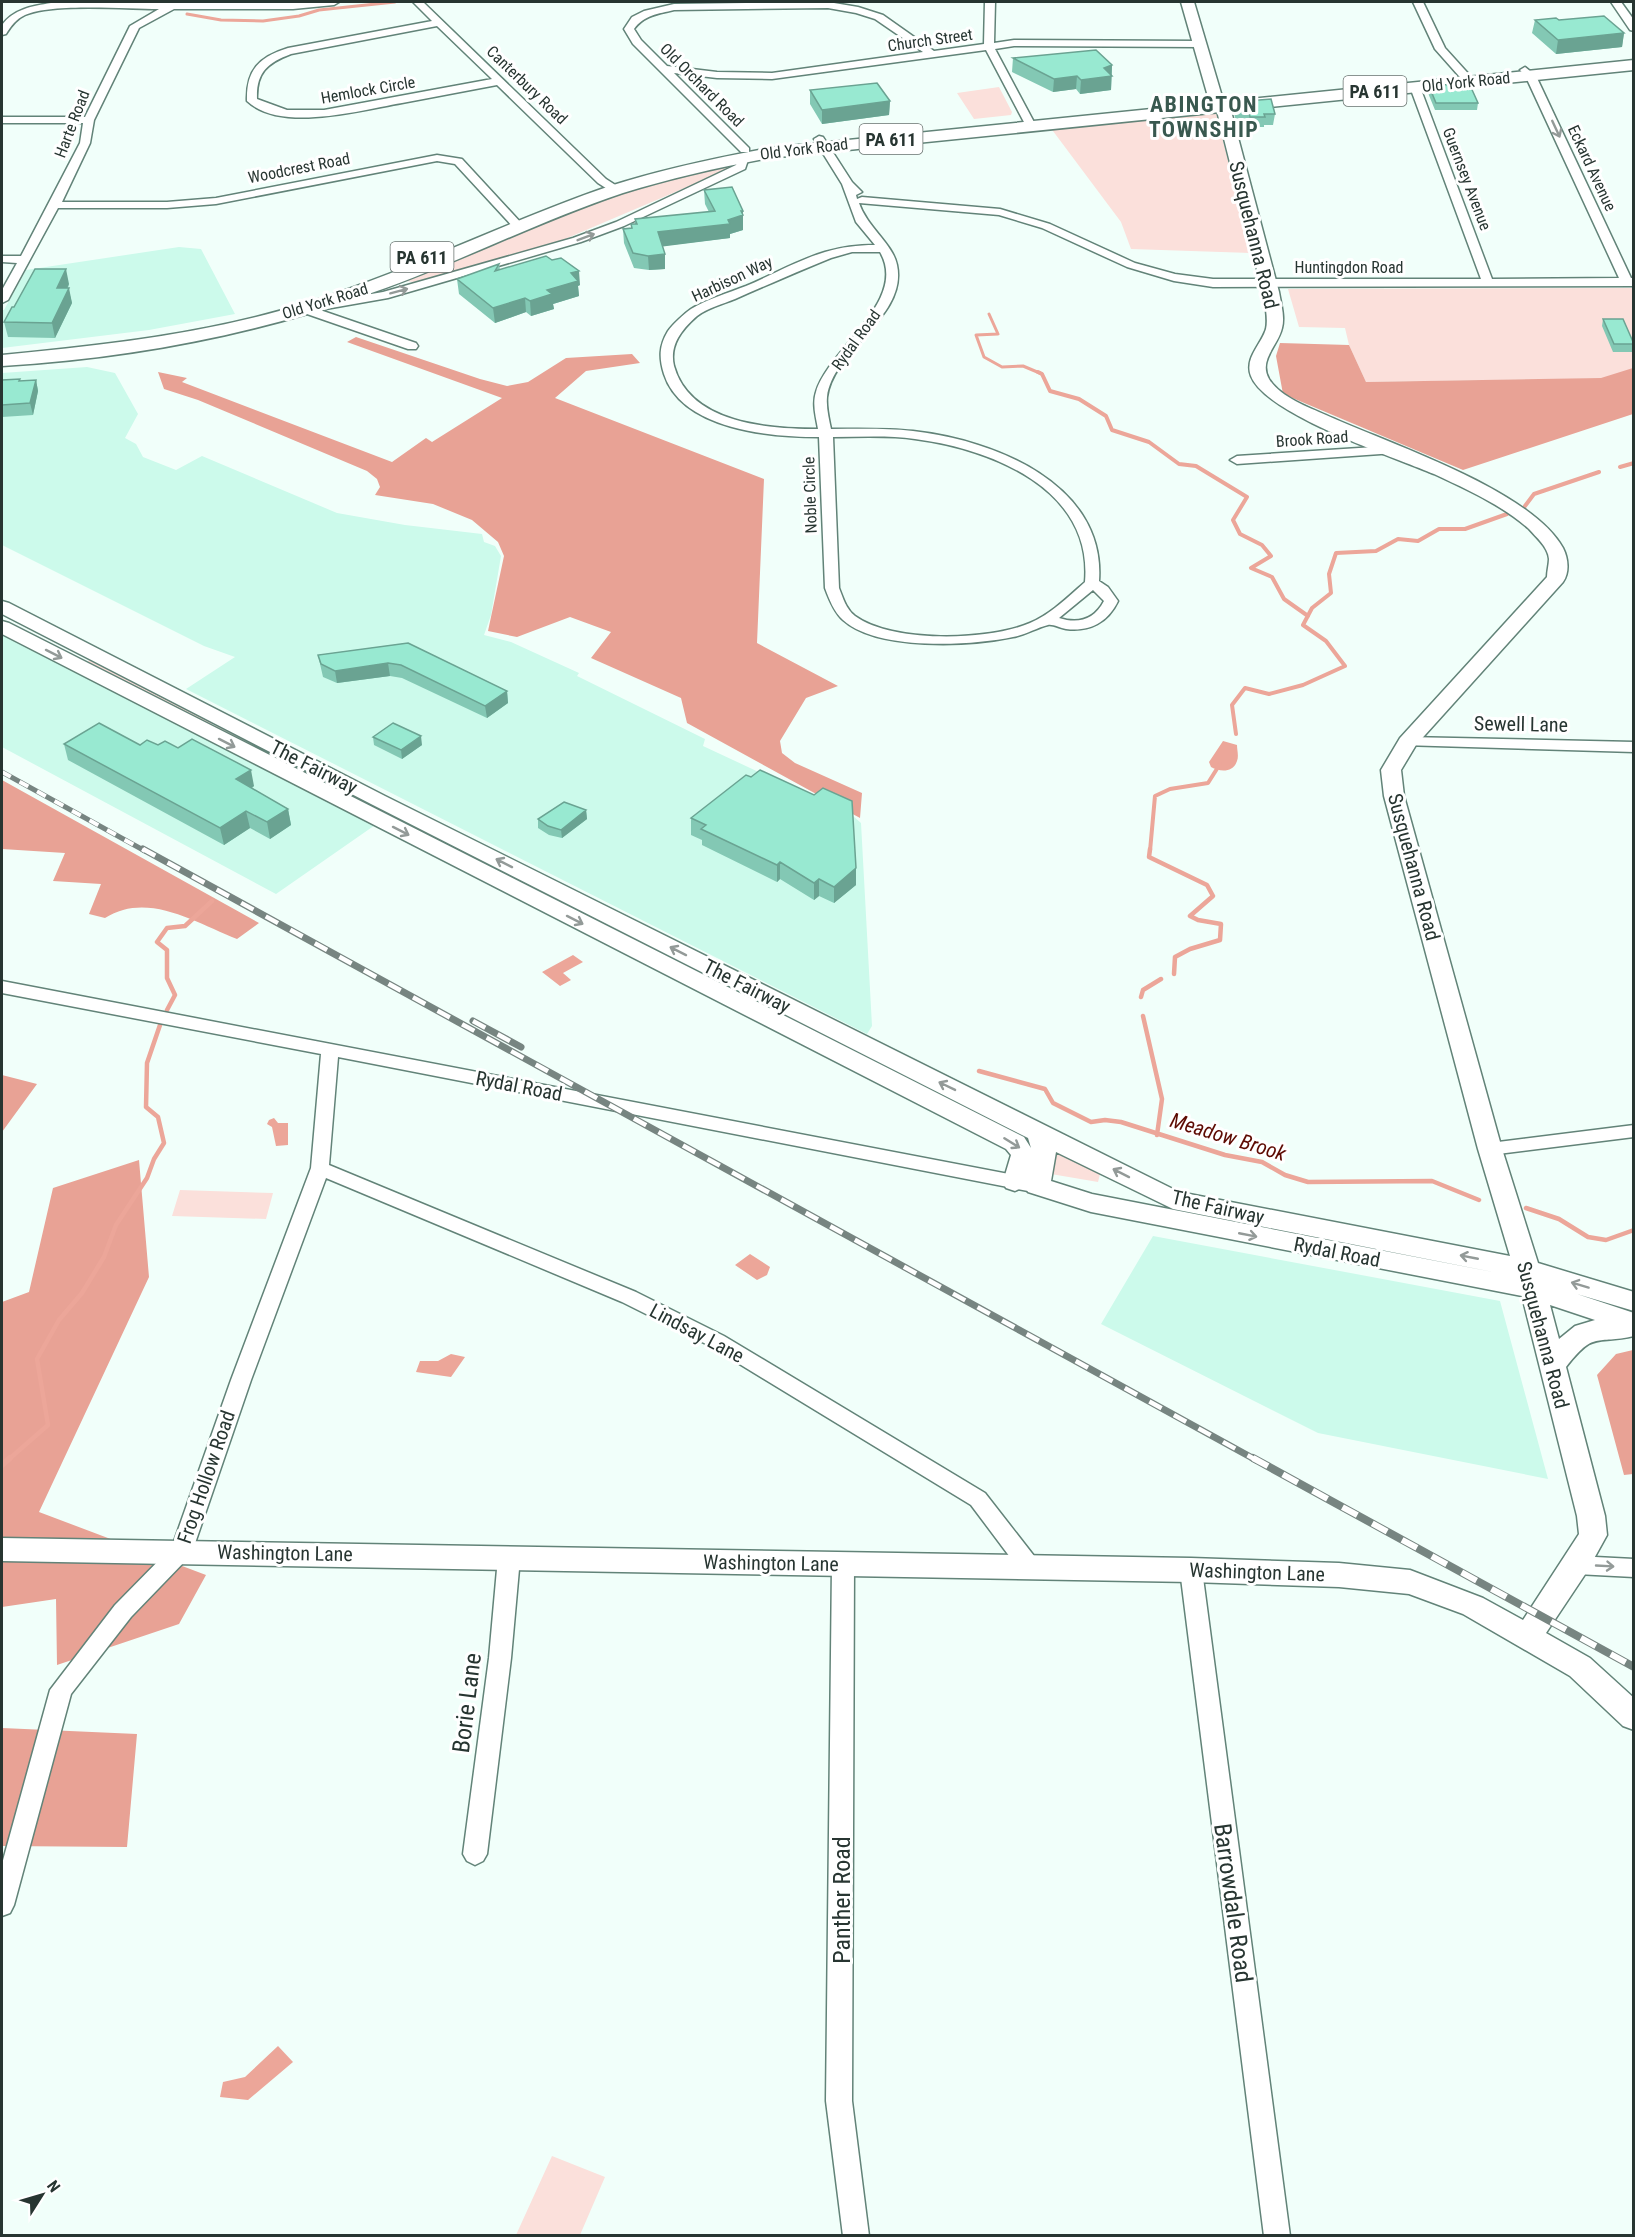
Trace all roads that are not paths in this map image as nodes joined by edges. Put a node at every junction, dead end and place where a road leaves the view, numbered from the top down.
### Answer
1 (334, 2) edge
2 (418, 2) edge
3 (990, 2) edge
4 (1188, 2) edge
5 (1418, 2) edge
6 (1616, 2) edge
7 (170, 7) junction
8 (440, 23) junction
9 (1634, 28) edge
10 (2, 32) edge
11 (1200, 44) junction
12 (989, 46) junction
13 (932, 54) junction
14 (1634, 58) edge
15 (1634, 65) edge
16 (666, 69) junction
17 (1528, 73) junction
18 (1467, 79) junction
19 (499, 81) junction
20 (1414, 87) junction
21 (1218, 103) junction
22 (2, 120) edge
23 (89, 120) junction
24 (1029, 121) junction
25 (821, 142) junction
26 (745, 153) junction
27 (848, 184) junction
28 (611, 187) junction
29 (862, 200) junction
30 (55, 205) junction
31 (864, 214) junction
32 (516, 224) junction
33 (883, 248) junction
34 (2, 259) edge
35 (26, 260) junction
36 (1630, 282) edge
37 (1488, 283) junction
38 (1268, 284) junction
39 (2, 300) edge
40 (300, 309) junction
41 (412, 346) dead end
42 (2, 351) edge
43 (2, 361) edge
44 (826, 435) junction
45 (1390, 450) junction
46 (1237, 460) dead end
47 (1092, 583) junction
48 (2, 607) edge
49 (1048, 619) junction
50 (2, 627) edge
51 (1407, 742) junction
52 (1634, 747) edge
53 (2, 987) edge
54 (330, 1049) junction
55 (875, 1061) junction
56 (1036, 1130) junction
57 (1634, 1131) edge
58 (1490, 1149) junction
59 (320, 1168) junction
60 (1026, 1184) junction
61 (1173, 1200) junction
62 (1530, 1279) junction
63 (1634, 1302) edge
64 (1634, 1323) edge
65 (1634, 1327) edge
66 (1552, 1366) junction
67 (2, 1550) edge
68 (181, 1552) junction
69 (509, 1558) junction
70 (843, 1564) junction
71 (1576, 1565) junction
72 (1030, 1567) junction
73 (1634, 1568) edge
74 (1191, 1570) junction
75 (1528, 1637) junction
76 (1634, 1717) edge
77 (475, 1854) dead end
78 (2, 1905) edge
79 (856, 2235) edge
80 (1277, 2235) edge

1 - 7 street
2 - 8 street, Canterbury Road
3 - 12 street
4 - 11 main road, Susquehanna Road
5 - 18 street
6 - 9 street
7 - 10 street
7 - 23 street, Harte Road
8 - 19 street, Canterbury Road
8 - 19 street, Hemlock Circle
11 - 12 street, Church Street
11 - 21 main road, Susquehanna Road
12 - 13 street, Church Street
12 - 24 street
13 - 16 street, Church Street
13 - 16 street, Old Orchard Road
14 - 17 highway, Old York Road / PA 611
15 - 17 highway, Old York Road / PA 611
16 - 26 street, Old Orchard Road
17 - 18 highway, Old York Road / PA 611
17 -> 36 street, Eckard Avenue
18 - 20 highway, Old York Road / PA 611
18 - 21 highway, Old York Road / PA 611
19 - 28 street, Canterbury Road
20 - 21 highway, Old York Road / PA 611
20 - 37 street, Guernsey Avenue
21 - 24 highway, Old York Road / PA 611
21 - 38 main road, Susquehanna Road
22 - 23 street
23 - 30 street, Harte Road
24 - 25 highway, Old York Road / PA 611
25 - 26 highway, Old York Road / PA 611
25 - 27 street, Rydal Road
26 - 28 highway, Old York Road / PA 611
40 -> 26 street
27 - 29 street, Rydal Road
27 - 31 street, Rydal Road
28 - 32 highway, Old York Road / PA 611
29 - 31 street, Rydal Road
29 - 38 street, Huntingdon Road
30 - 32 street, Woodcrest Road
30 - 35 street, Harte Road
31 - 33 street, Rydal Road
32 - 40 highway, Old York Road / PA 611
32 - 42 highway, Old York Road / PA 611
33 - 44 street, Rydal Road
33 - 44 street, Harbison Way
34 - 35 street
35 - 39 street, Harte Road
36 - 37 street, Huntingdon Road
37 - 38 street, Huntingdon Road
38 - 45 main road, Susquehanna Road
40 - 41 street
40 - 43 highway, Old York Road / PA 611
44 - 47 street, Noble Circle
44 - 49 street, Noble Circle
45 - 46 street, Brook Road
45 - 51 main road, Susquehanna Road
47 - 49 street, Noble Circle
47 - 49 street
55 -> 48 main road, The Fairway
50 -> 55 main road, The Fairway
51 - 52 street, Sewell Lane
51 - 58 main road, Susquehanna Road
53 - 54 street, Rydal Road
54 - 59 street, Frog Hollow Road
54 - 60 street, Rydal Road
56 -> 55 main road, The Fairway
55 -> 60 main road, The Fairway
56 - 60 main road
61 -> 56 main road, The Fairway
57 - 58 street
58 - 62 main road, Susquehanna Road
59 - 68 street, Frog Hollow Road
59 - 72 street, Lindsay Lane
60 - 61 main road, Rydal Road
60 -> 62 main road, Rydal Road
62 -> 61 main road, The Fairway
63 -> 62 main road
62 - 64 main road
62 - 66 main road, Susquehanna Road
65 - 66 main road
66 - 71 main road, Susquehanna Road
67 - 68 main road, Washington Lane
68 - 69 main road, Washington Lane
68 - 78 street, Frog Hollow Road
69 - 70 main road, Washington Lane
69 - 77 street, Borie Lane
70 - 72 main road, Washington Lane
70 - 79 street, Panther Road
71 -> 73 street
71 - 75 main road, Susquehanna Road
72 - 74 main road, Washington Lane
74 - 75 main road, Washington Lane
74 - 80 street, Barrowdale Road
75 - 76 main road

